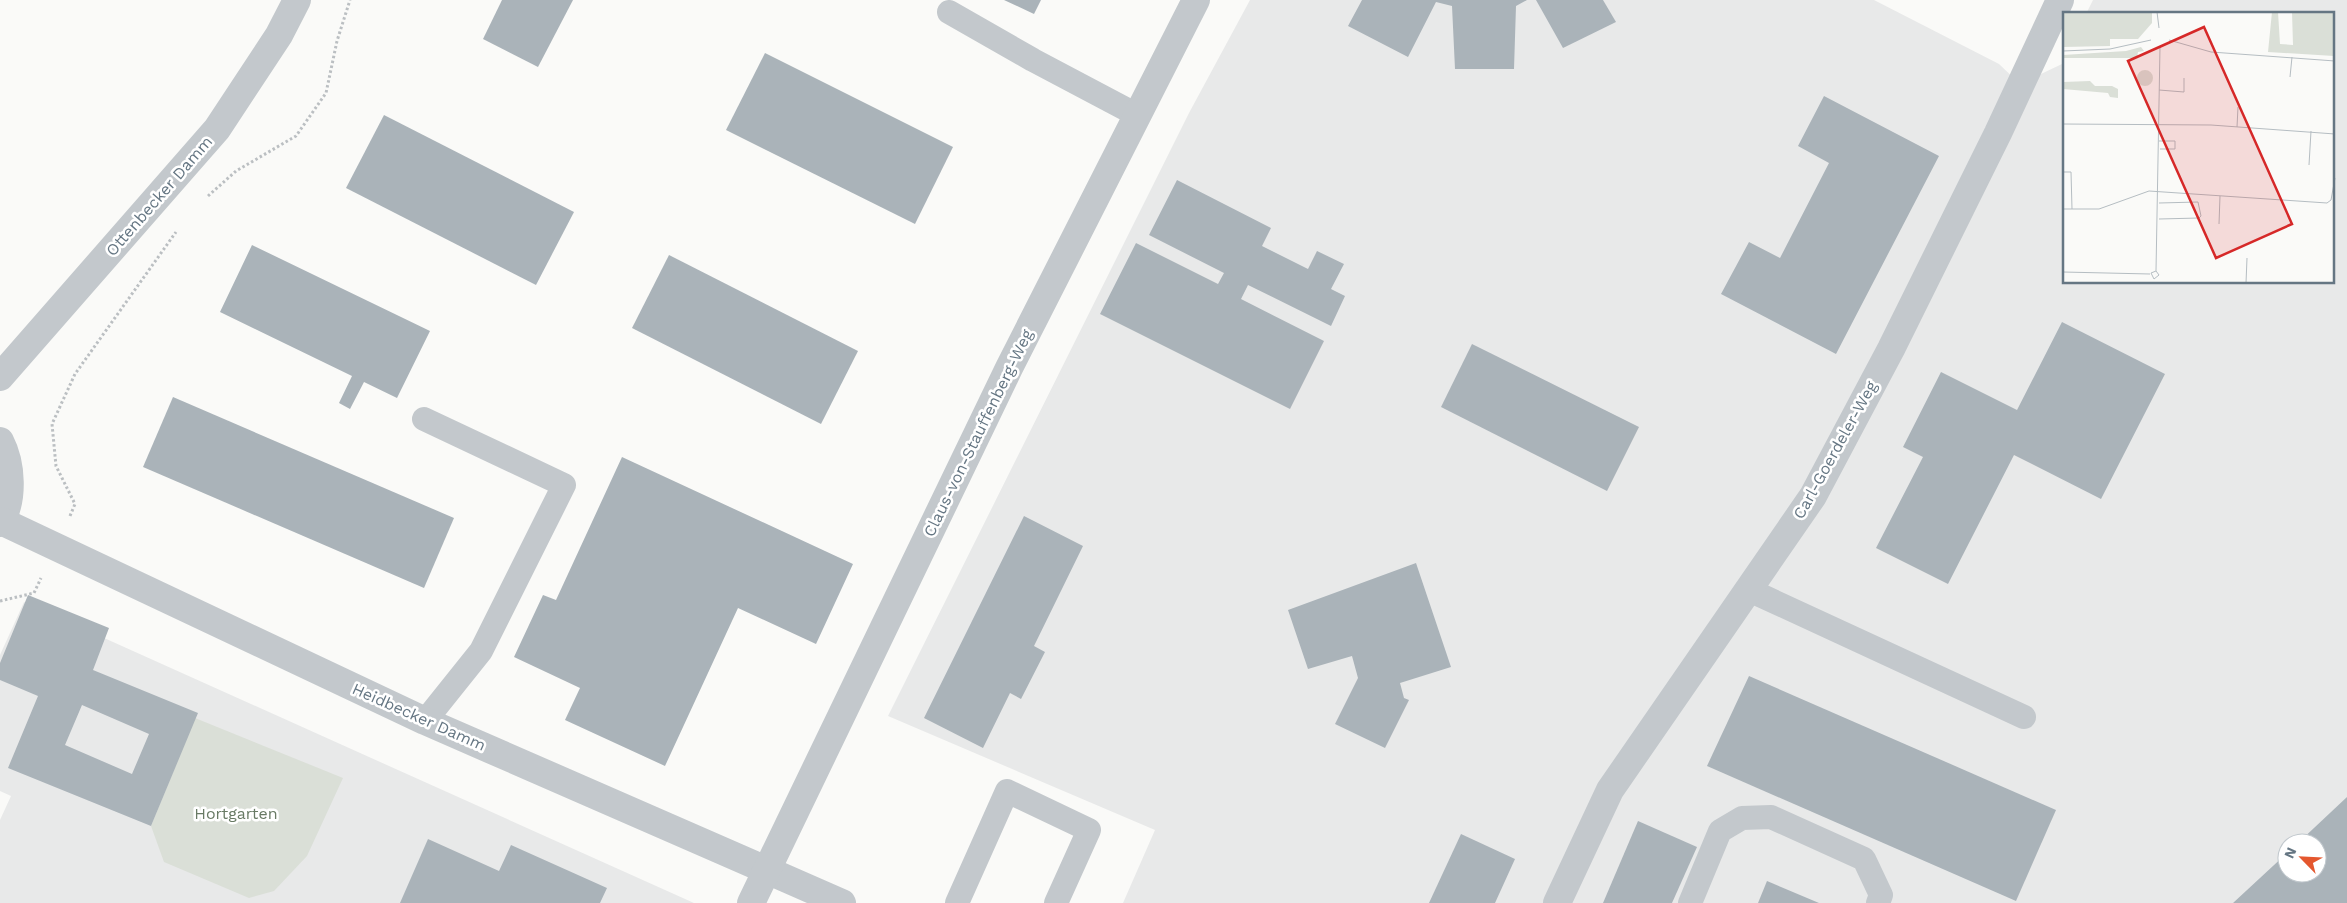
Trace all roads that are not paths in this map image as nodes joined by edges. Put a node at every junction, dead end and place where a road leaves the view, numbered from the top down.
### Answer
1 (297, 0) edge
2 (1196, 0) edge
3 (2060, 0) edge
4 (949, 12) dead end
5 (1137, 115) junction
6 (0, 377) edge
7 (424, 418) dead end
8 (0, 441) edge
9 (0, 522) edge
10 (1748, 590) junction
11 (2024, 717) dead end
12 (425, 721) junction
13 (766, 869) junction
14 (751, 903) edge
15 (842, 903) edge
16 (957, 903) edge
17 (1056, 903) edge
18 (1557, 903) edge
19 (1690, 903) edge
20 (1878, 903) edge

1 - 6 street, Ottenbecker Damm
2 - 5 street, Claus-von-Stauffenberg-Weg
3 - 10 street, Carl-Goerdeler-Weg
4 - 5 lane
5 - 13 street, Claus-von-Stauffenberg-Weg
7 - 12 lane
8 - 9 street
9 - 12 street, Heidbecker Damm
10 - 11 lane
10 - 18 street, Carl-Goerdeler-Weg
12 - 13 street, Heidbecker Damm
13 - 14 street, Claus-von-Stauffenberg-Weg
13 - 15 street, Heidbecker Damm
16 - 17 lane
19 - 20 lane

